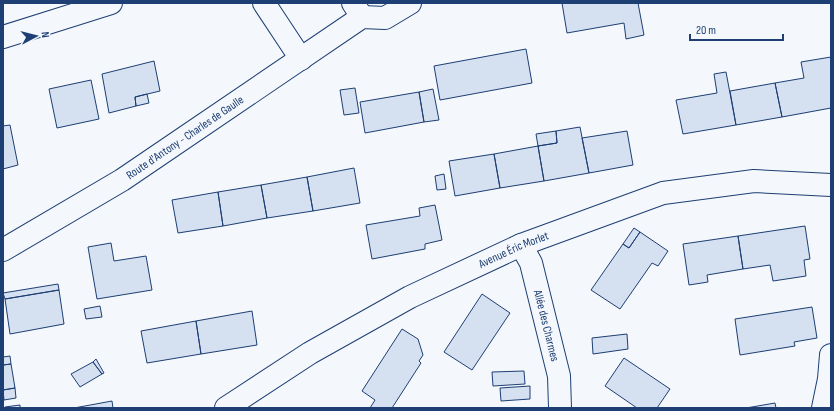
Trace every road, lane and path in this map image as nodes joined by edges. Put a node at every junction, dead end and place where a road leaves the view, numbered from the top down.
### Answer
1 (111, 3) edge
2 (264, 3) edge
3 (410, 3) edge
4 (360, 8) edge
5 (3, 37) edge
6 (301, 59) junction
7 (831, 184) edge
8 (521, 245) junction
9 (3, 250) edge
10 (831, 355) edge
11 (226, 408) edge
12 (560, 408) edge
13 (823, 408) edge

1 - 5 street
2 - 6 street
3 - 4 street, Route d'Antony - Charles de Gaulle
4 - 6 street, Route d'Antony - Charles de Gaulle
6 - 9 street, Route d'Antony - Charles de Gaulle
7 - 8 street, Avenue Éric Morlet
8 - 11 street, Avenue Éric Morlet
8 - 12 street, Allée des Charmes
10 - 13 street

